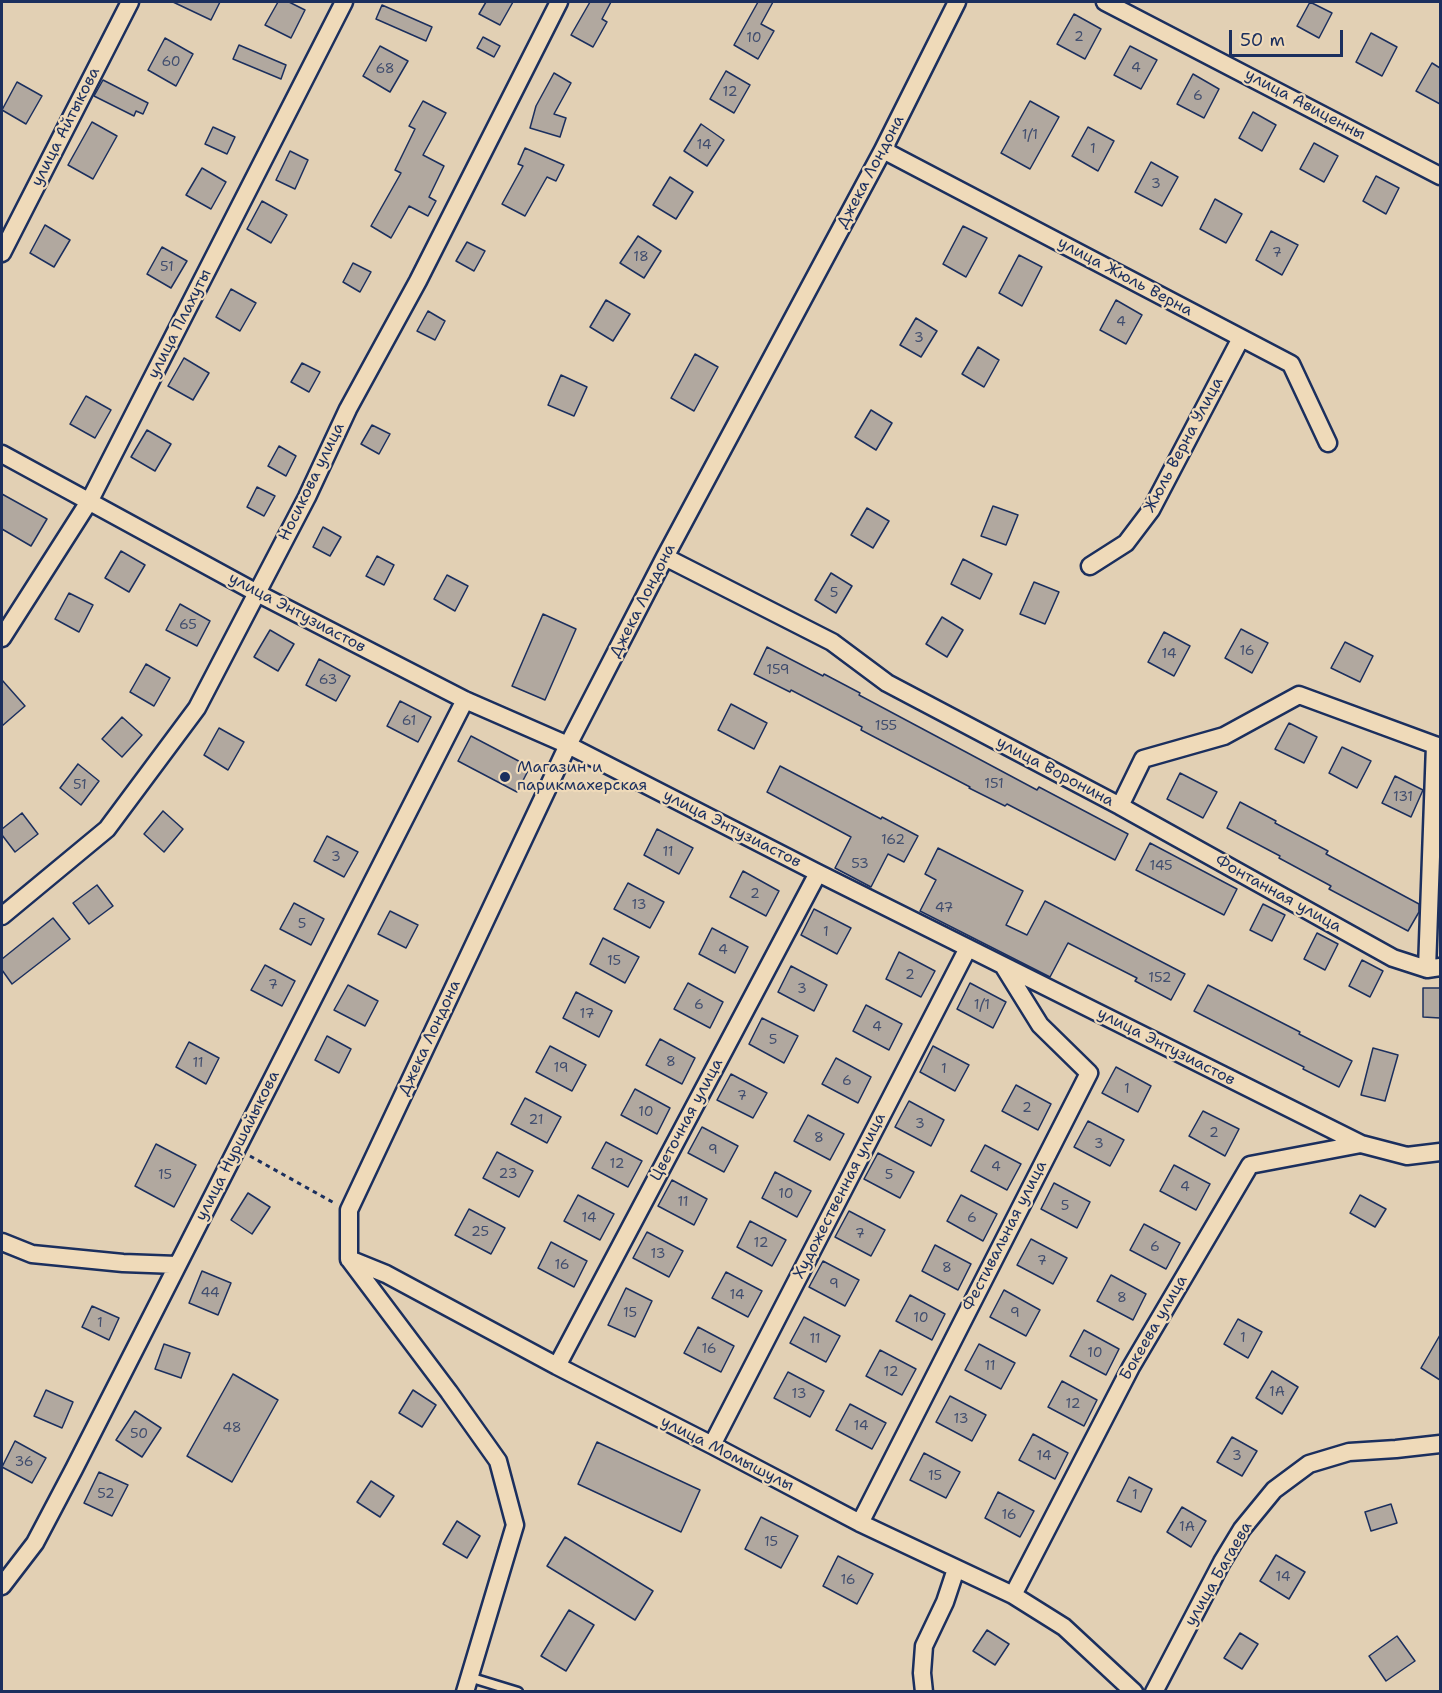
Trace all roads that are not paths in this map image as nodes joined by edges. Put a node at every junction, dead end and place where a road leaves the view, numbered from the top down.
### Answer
1 (130, 2) edge
2 (344, 2) edge
3 (560, 2) edge
4 (957, 2) edge
5 (1105, 2) edge
6 (883, 150) junction
7 (1440, 176) edge
8 (2, 253) edge
9 (1241, 338) junction
10 (1328, 443) dead end
11 (2, 454) edge
12 (90, 500) junction
13 (665, 557) junction
14 (1090, 566) dead end
15 (257, 592) junction
16 (2, 638) edge
17 (465, 700) junction
18 (568, 745) junction
19 (1438, 746) edge
20 (1120, 806) junction
21 (818, 873) junction
22 (2, 916) edge
23 (968, 948) junction
24 (1004, 966) junction
25 (1434, 968) edge
26 (1360, 1144) junction
27 (1440, 1152) edge
28 (2, 1242) edge
29 (349, 1259) junction
30 (177, 1265) junction
31 (557, 1366) junction
32 (1440, 1444) edge
33 (712, 1445) junction
34 (860, 1522) junction
35 (956, 1569) junction
36 (2, 1586) edge
37 (1013, 1595) junction
38 (467, 1684) edge
39 (518, 1692) edge
40 (924, 1692) edge
41 (1134, 1692) edge
42 (1154, 1692) edge

1 - 8 street, улица Айтыкова
2 - 12 street, улица Плахуты
3 - 15 street, Носикова улица
4 - 6 street, Джека Лондона
5 - 7 street, улица Авиценны
6 - 9 street, улица Жюль Верна
6 - 13 street, Джека Лондона
9 - 10 street, улица Жюль Верна
9 - 14 street, Жюль Верна Улица
11 - 12 street, улица Энтузиастов
12 - 15 street, улица Энтузиастов
12 - 16 street, улица Плахуты
13 - 18 street, Джека Лондона
13 - 20 street, улица Воронина
15 - 17 street, улица Энтузиастов
15 - 22 street, Носикова улица
17 - 18 street, улица Энтузиастов
17 - 30 street, улица Нуршайыкова
18 - 21 street, улица Энтузиастов
18 - 29 street, Джека Лондона
19 - 20 street, улица Воронина
19 - 25 street
20 - 25 street, Фонтанная улица
21 - 23 street, улица Энтузиастов
21 - 31 street, Цветочная улица
23 - 24 street, улица Энтузиастов
23 - 33 street, Художественная улица
24 - 26 street, улица Энтузиастов
24 - 34 street, Фестивальная улица
26 - 27 street, улица Энтузиастов
26 - 37 street, Бокеева улица
28 - 30 street
29 - 31 street, улица Момышулы
29 - 38 street
30 - 36 street, улица Нуршайыкова
31 - 33 street, улица Момышулы
32 - 42 street, улица Багаева
33 - 34 street, улица Момышулы
34 - 35 street, улица Момышулы
35 - 37 street, улица Момышулы
35 - 40 street
37 - 41 street, улица Момышулы
38 - 39 lane

